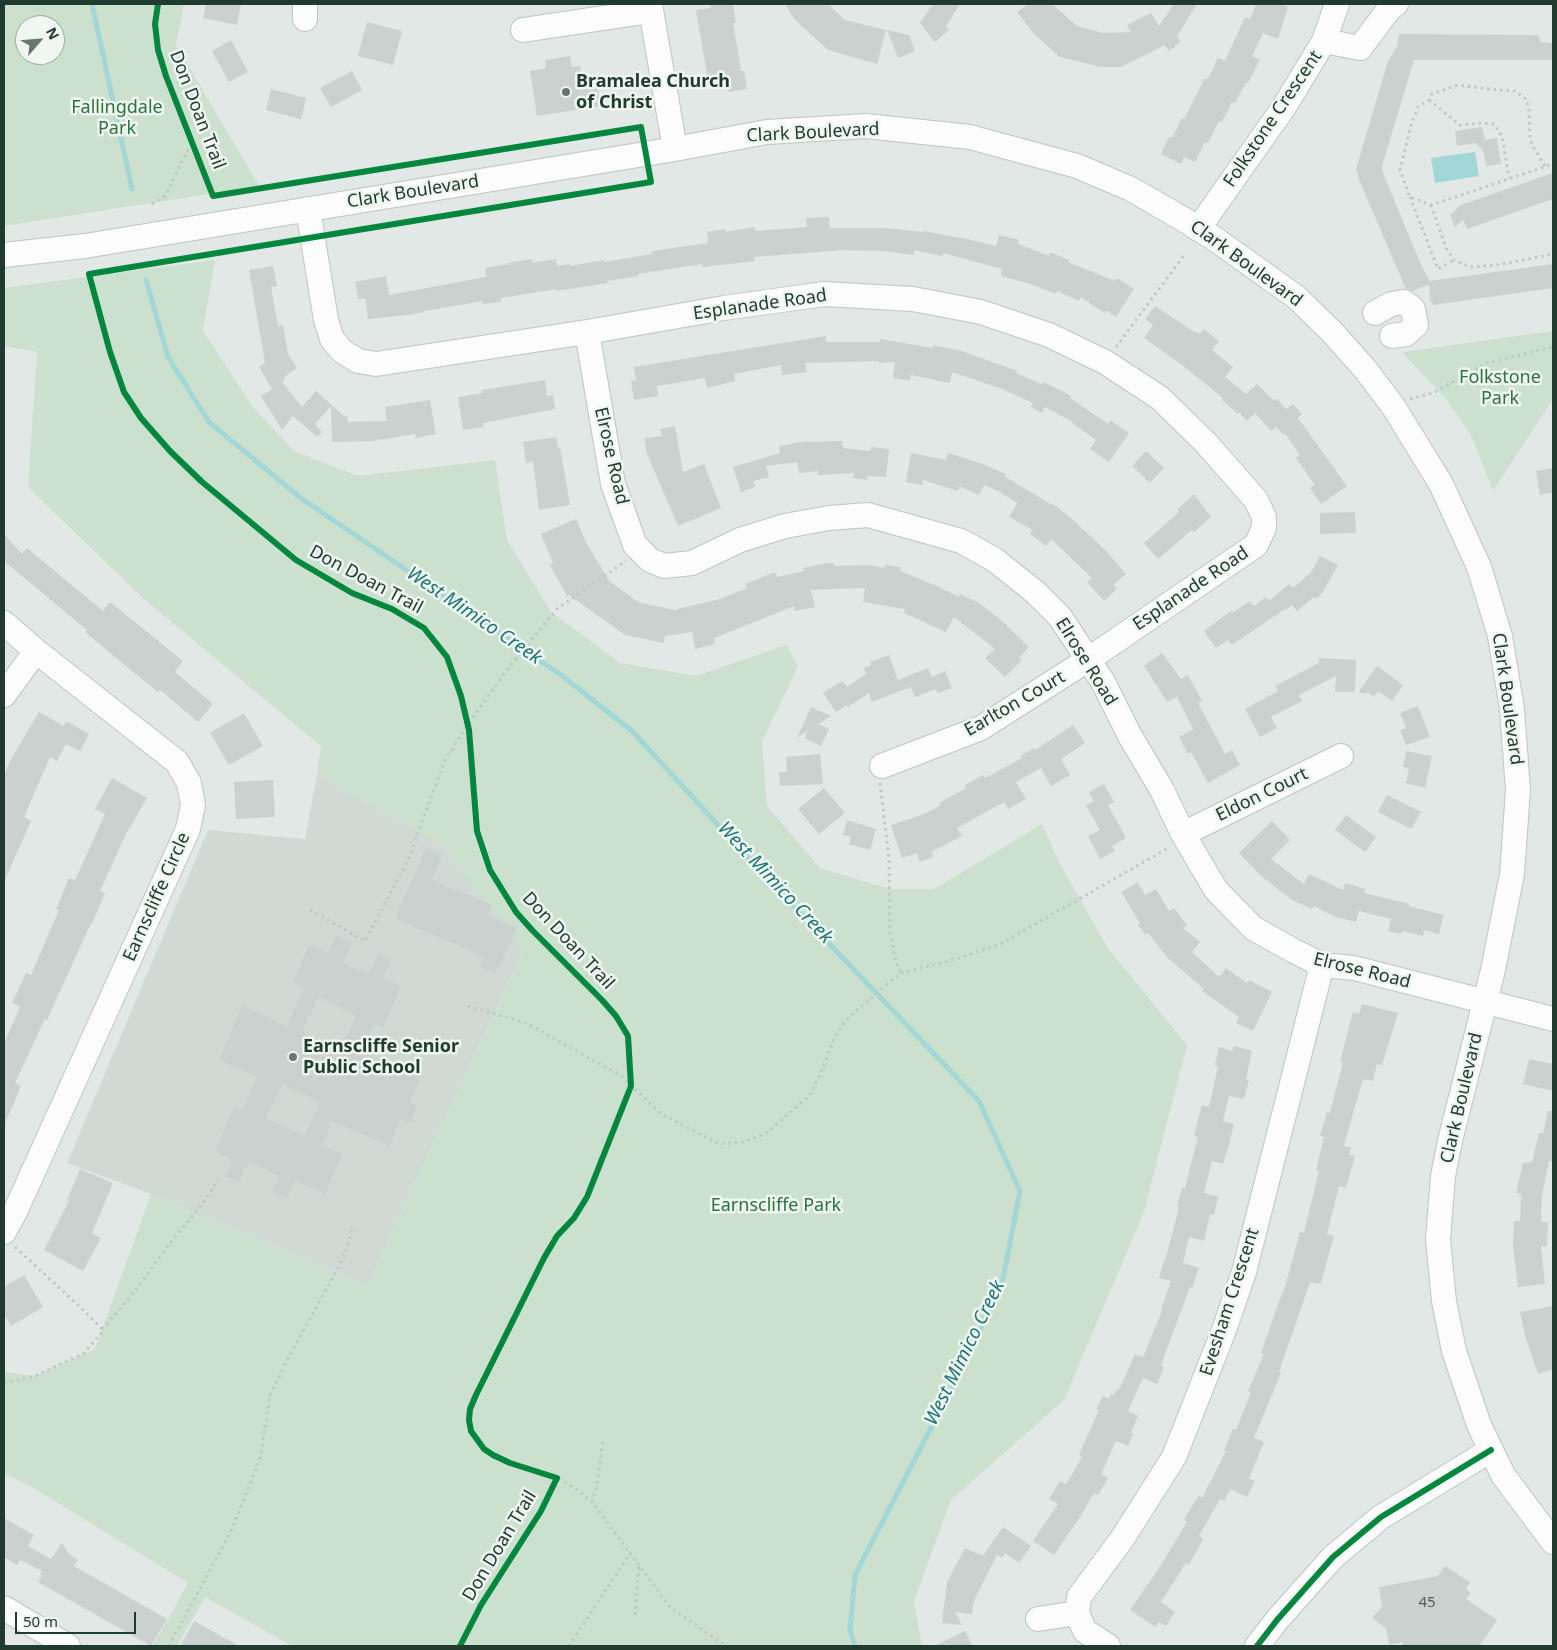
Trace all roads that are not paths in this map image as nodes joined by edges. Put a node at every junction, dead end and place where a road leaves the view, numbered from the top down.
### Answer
1 (1337, 4) edge
2 (1396, 4) edge
3 (650, 8) edge
4 (523, 30) dead end
5 (1324, 41) junction
6 (675, 148) junction
7 (308, 210) junction
8 (1198, 229) junction
9 (4, 255) edge
10 (1375, 314) dead end
11 (588, 332) junction
12 (1392, 336) dead end
13 (4, 623) edge
14 (36, 651) junction
15 (1089, 659) junction
16 (4, 695) edge
17 (1341, 756) dead end
18 (882, 766) road end
19 (1184, 836) junction
20 (1322, 965) junction
21 (1485, 1002) junction
22 (1553, 1019) edge
23 (7, 1237) edge
24 (1491, 1450) junction
25 (1553, 1542) edge
26 (4, 1608) edge
27 (1077, 1613) junction
28 (1038, 1619) dead end
29 (68, 1646) edge
30 (1108, 1646) edge
31 (1257, 1646) edge

1 - 5 street, Folkstone Crescent
2 - 5 street
3 - 4 street
3 - 6 street
5 - 8 street, Folkstone Crescent
6 - 7 street, Clark Boulevard
6 - 8 street, Clark Boulevard
7 - 9 street, Clark Boulevard
7 - 11 street, Esplanade Road
8 - 21 street, Clark Boulevard
10 - 12 street
11 - 15 street, Elrose Road
11 - 15 street, Esplanade Road
13 - 14 street, Earnscliffe Circle
14 - 16 street
14 - 23 street, Earnscliffe Circle
15 - 18 street, Earlton Court
15 - 19 street, Elrose Road
17 - 19 street, Eldon Court
19 - 20 street, Elrose Road
20 - 21 street, Elrose Road
20 - 27 street, Evesham Crescent
21 - 22 street
21 - 24 street, Clark Boulevard
24 - 25 street, Clark Boulevard
24 - 31 street
26 - 29 street
27 - 28 street
27 - 30 street

